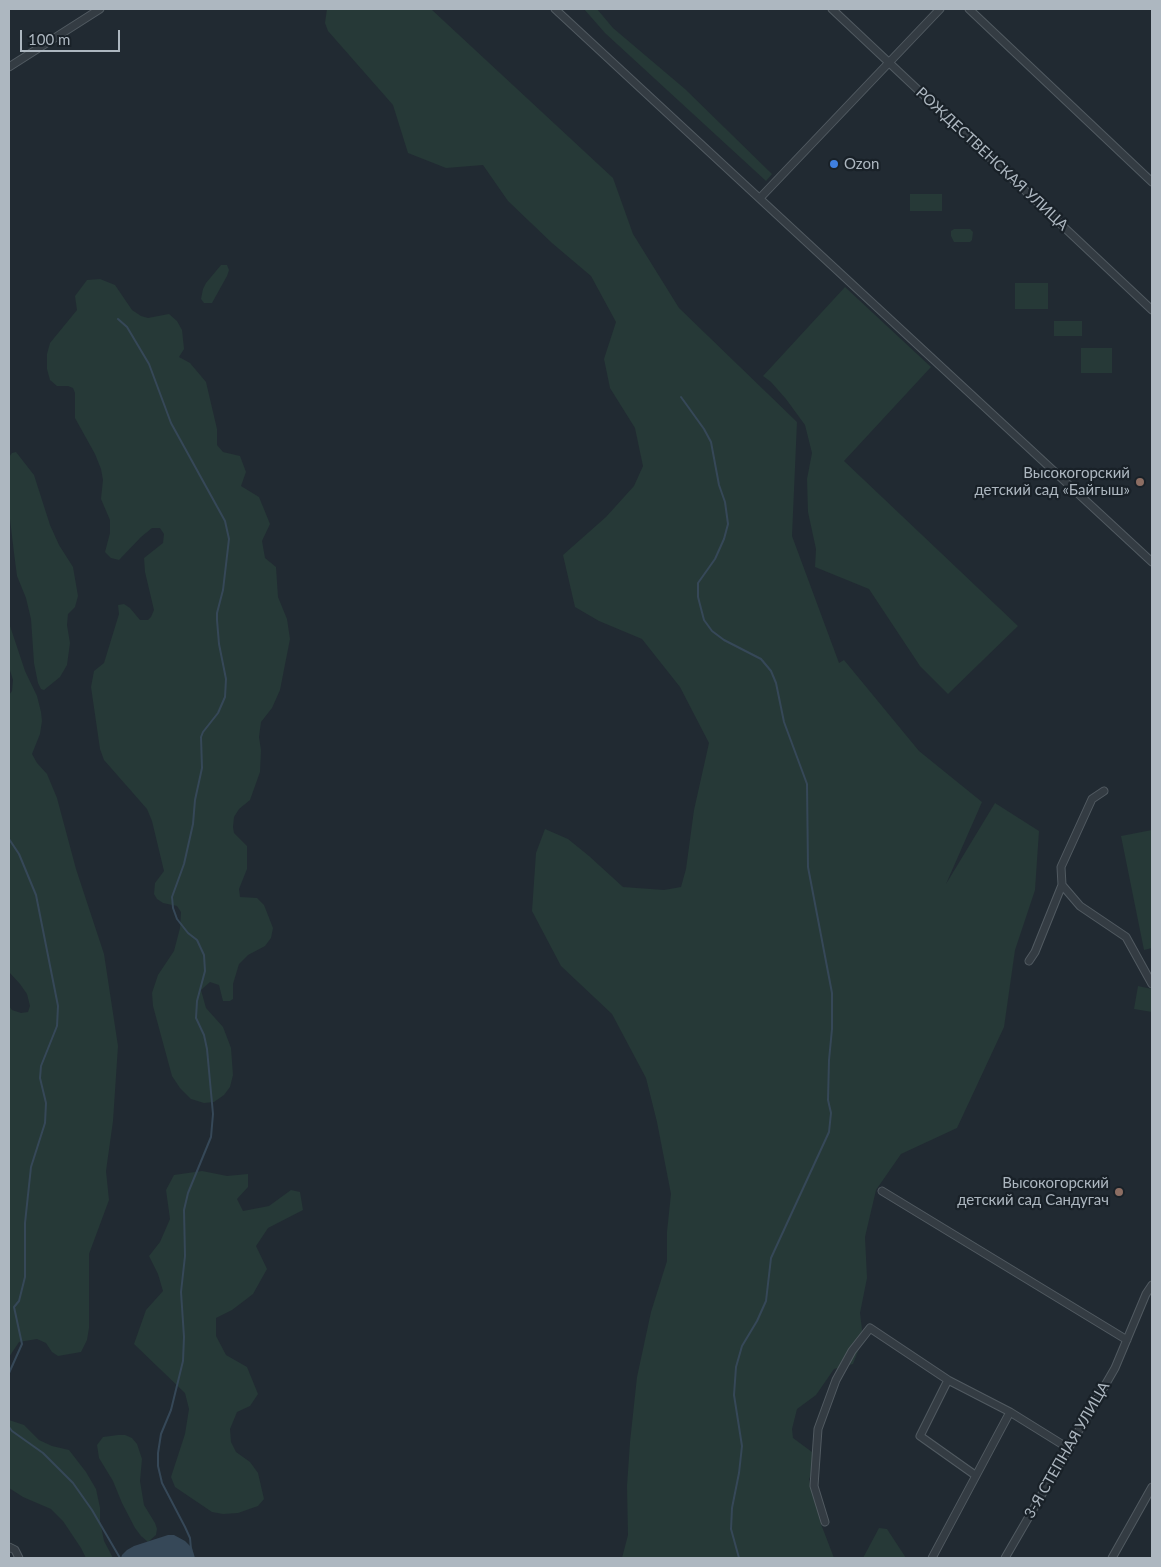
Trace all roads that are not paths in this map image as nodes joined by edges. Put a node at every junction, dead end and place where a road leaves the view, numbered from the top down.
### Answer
1 (100, 9) edge
2 (555, 9) edge
3 (832, 9) edge
4 (940, 9) edge
5 (969, 9) edge
6 (889, 63) junction
7 (9, 67) edge
8 (1152, 181) edge
9 (760, 198) junction
10 (1152, 310) edge
11 (1152, 562) edge
12 (1104, 791) dead end
13 (1062, 885) junction
14 (1028, 961) dead end
15 (1152, 984) edge
16 (882, 1192) dead end
17 (1152, 1285) edge
18 (1127, 1340) junction
19 (948, 1380) junction
20 (1010, 1412) junction
21 (1068, 1448) junction
22 (975, 1475) junction
23 (1152, 1487) edge
24 (825, 1522) dead end
25 (9, 1547) edge
26 (19, 1558) edge
27 (932, 1558) edge
28 (1005, 1558) edge
29 (1112, 1558) edge

1 - 7 street
2 - 9 street
3 - 6 street, РОЖДЕСТВЕНСКАЯ УЛИЦА
4 - 6 street
5 - 8 street
6 - 9 street
6 - 10 street, РОЖДЕСТВЕНСКАЯ УЛИЦА
9 - 11 street
12 - 13 street
13 - 14 street
13 - 15 street
16 - 18 street
17 - 18 street, 3-Я СТЕПНАЯ УЛИЦА
18 - 21 street, 3-Я СТЕПНАЯ УЛИЦА
19 - 20 street
19 - 22 street
19 - 24 street
20 - 21 street
20 - 22 street
21 - 28 street, 3-Я СТЕПНАЯ УЛИЦА
22 - 27 street
23 - 29 street
25 - 26 street

